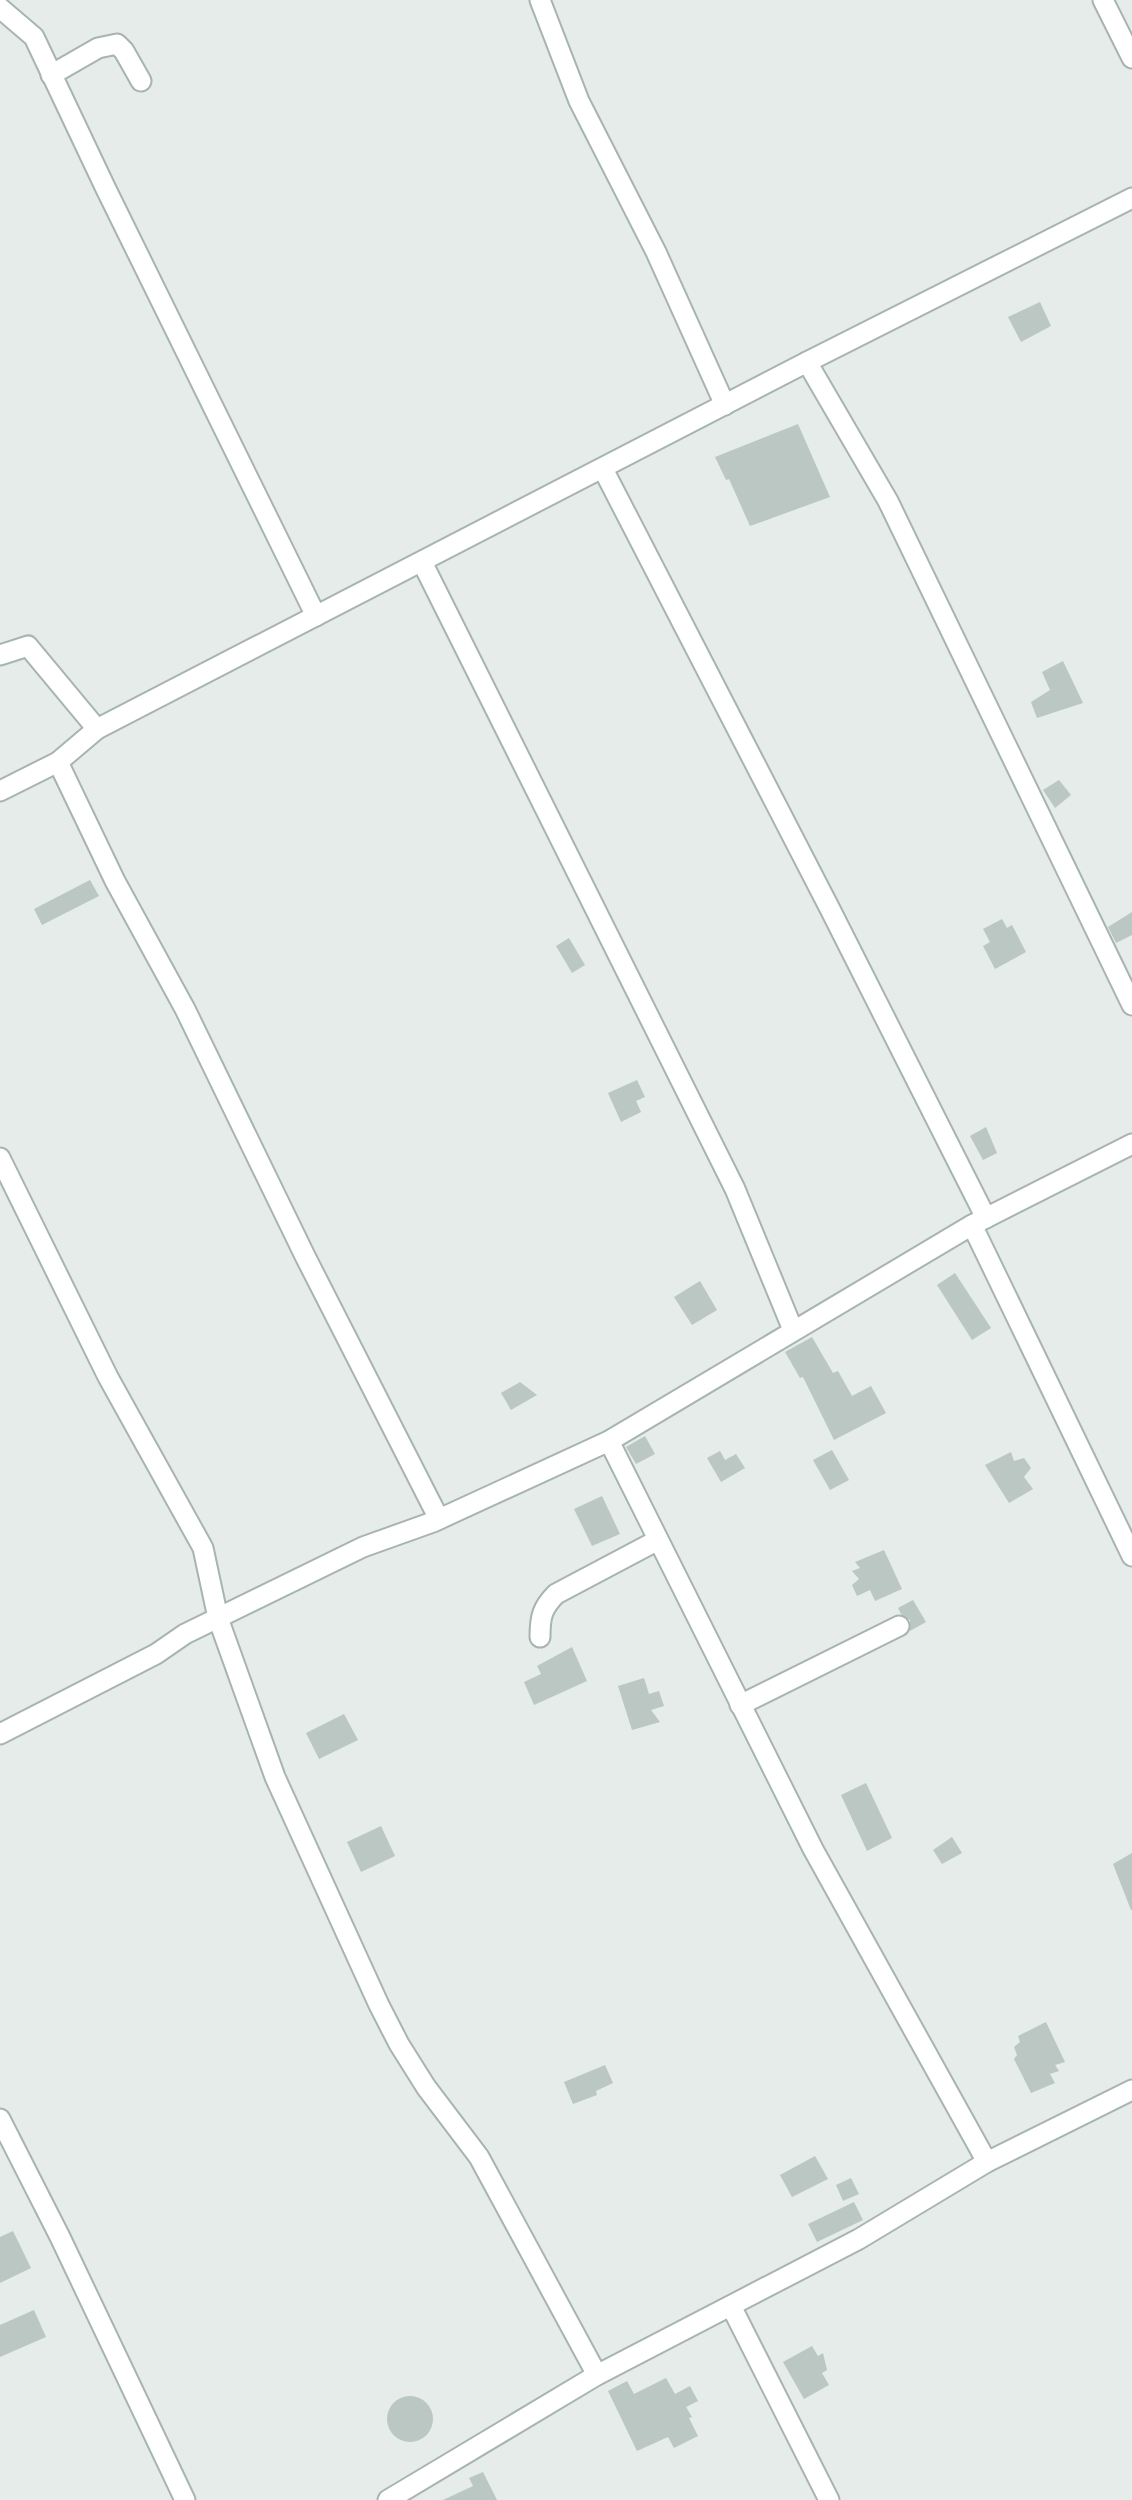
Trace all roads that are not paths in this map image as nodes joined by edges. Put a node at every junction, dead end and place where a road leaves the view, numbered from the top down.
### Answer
1 (540, 0) edge
2 (1103, 0) edge
3 (0, 8) edge
4 (1132, 58) edge
5 (51, 75) junction
6 (141, 81) dead end
7 (1132, 198) edge
8 (807, 362) junction
9 (725, 405) junction
10 (603, 469) junction
11 (422, 562) junction
12 (316, 616) junction
13 (0, 655) edge
14 (97, 729) junction
15 (58, 762) junction
16 (0, 791) edge
17 (1132, 1005) edge
18 (1132, 1144) edge
19 (0, 1158) edge
20 (979, 1222) junction
21 (793, 1330) junction
22 (609, 1441) junction
23 (439, 1519) junction
24 (658, 1540) junction
25 (1132, 1556) edge
26 (218, 1618) junction
27 (899, 1626) dead end
28 (540, 1637) dead end
29 (740, 1705) junction
30 (0, 1734) edge
31 (1131, 2094) edge
32 (0, 2119) edge
33 (987, 2162) junction
34 (731, 2306) junction
35 (597, 2375) junction
36 (185, 2500) edge
37 (388, 2500) edge
38 (829, 2500) edge

1 - 9 street
2 - 4 street
3 - 5 street
5 - 6 street
5 - 12 street
7 - 8 street
8 - 9 street
8 - 17 street
9 - 10 street
10 - 11 street
10 - 20 street
11 - 12 street
11 - 21 street
12 - 14 street
13 - 14 street
14 - 15 street
15 - 16 street
15 - 23 street
18 - 20 street
19 - 26 street
20 - 21 street
20 - 25 street
21 - 22 street
22 - 23 street
22 - 24 street
23 - 26 street
24 - 28 street
24 - 29 street
26 - 30 street
26 - 35 street
27 - 29 street
29 - 33 street
31 - 33 street
32 - 36 street
33 - 34 street
34 - 35 street
34 - 38 street
35 - 37 street

